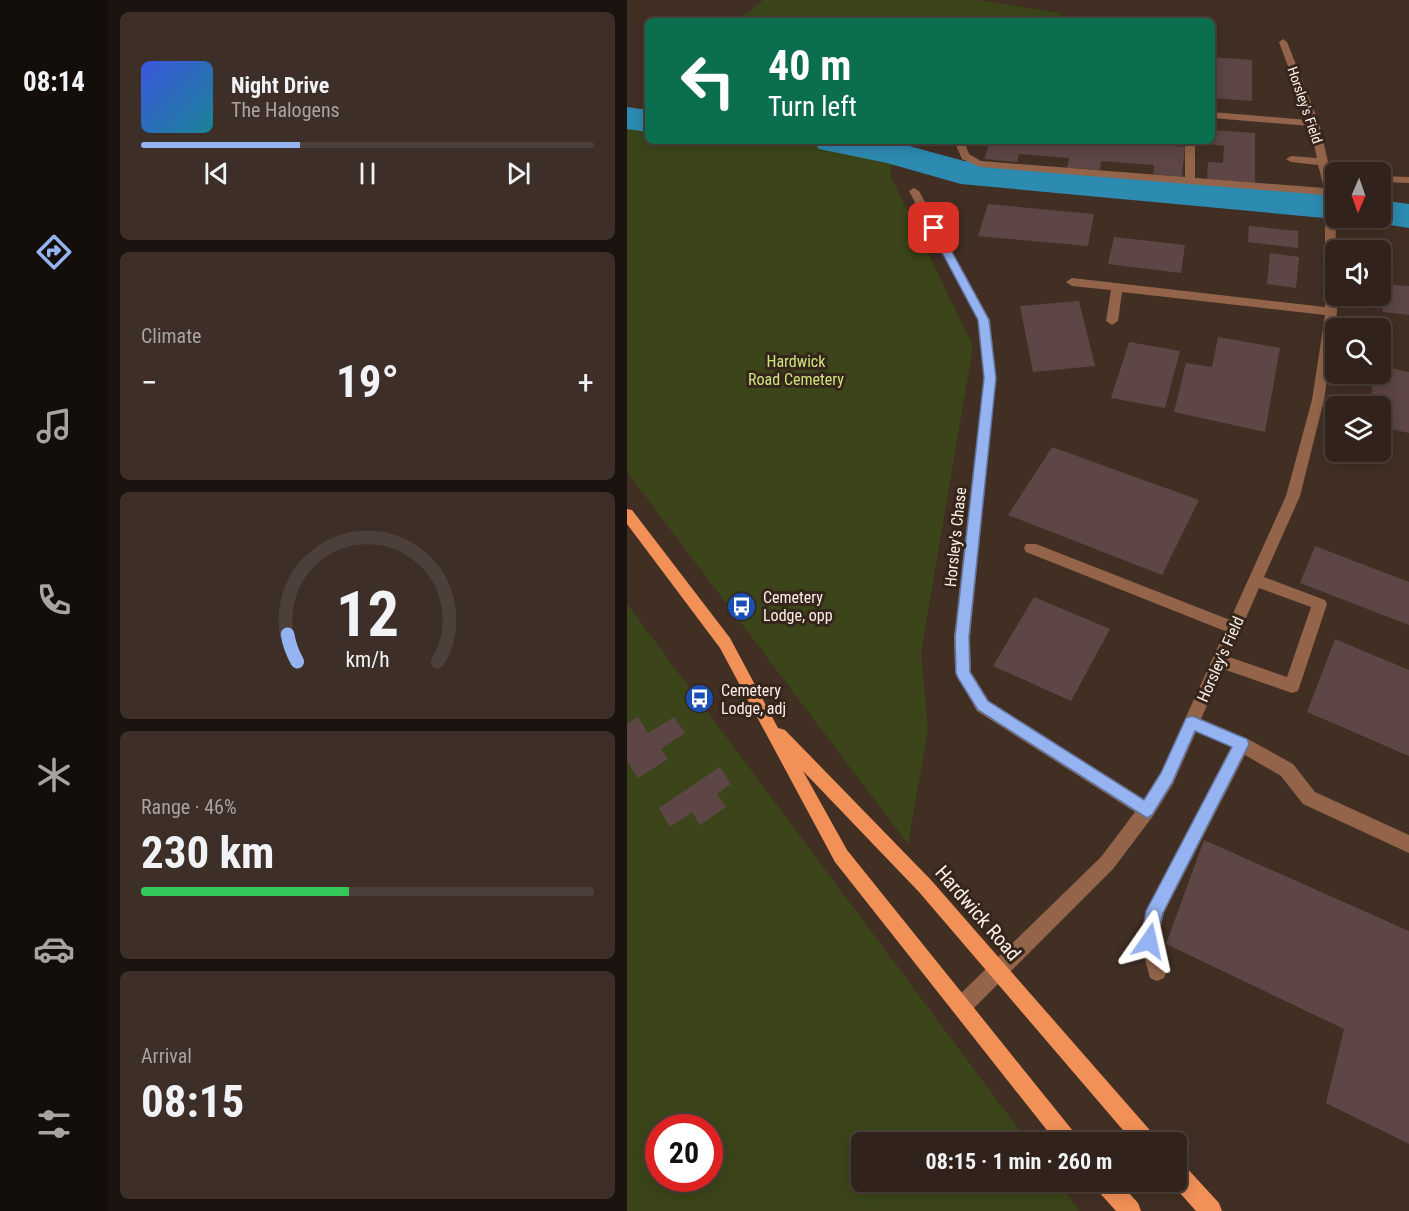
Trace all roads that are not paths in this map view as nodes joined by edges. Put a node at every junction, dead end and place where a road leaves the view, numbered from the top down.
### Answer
1 (1283, 42) dead end
2 (1215, 115) edge
3 (1314, 123) junction
4 (960, 144) edge
5 (1190, 144) edge
6 (1291, 159) dead end
7 (1324, 162) joint
8 (1391, 179) edge
9 (1409, 180) edge
10 (1190, 181) junction
11 (914, 191) dead end
12 (1325, 194) edge
13 (1332, 228) edge
14 (1071, 282) dead end
15 (1117, 288) junction
16 (1331, 312) junction
17 (1112, 321) dead end
18 (627, 514) edge
19 (1031, 548) dead end
20 (1255, 580) junction
21 (1234, 628) junction
22 (1219, 661) junction
23 (765, 720) junction
24 (1192, 723) junction
25 (1242, 744) junction
26 (1147, 810) junction
27 (1409, 844) edge
28 (997, 971) junction
29 (1157, 971) dead end
30 (962, 1006) junction
31 (1061, 1132) edge
32 (1138, 1132) edge
33 (1187, 1185) edge
34 (1114, 1192) edge
35 (1130, 1211) edge
36 (1211, 1211) edge

1 - 3 street, Horsley's Field
2 - 3 street
3 - 7 street, Horsley's Field
4 - 10 street
5 - 10 street
6 - 7 street
8 - 9 street
10 - 12 street
11 - 26 street, Horsley's Chase
13 - 16 street, Horsley's Field
14 - 15 street
15 - 16 street
15 - 17 street
16 - 20 street, Horsley's Field
18 - 23 main road, Hardwick Road
19 - 21 street
20 - 21 street, Horsley's Field
20 - 22 street
21 - 22 street, Horsley's Field
22 - 24 street, Horsley's Field
23 - 28 main road, Hardwick Road
23 - 30 main road, Hardwick Road
24 - 25 street
24 - 26 street, Horsley's Field
25 - 27 street
25 - 29 street
26 - 28 street, Horsley's Field
28 - 30 street, Horsley's Field
28 - 32 main road, Hardwick Road
30 - 31 main road, Hardwick Road
33 - 36 main road
34 - 35 main road

